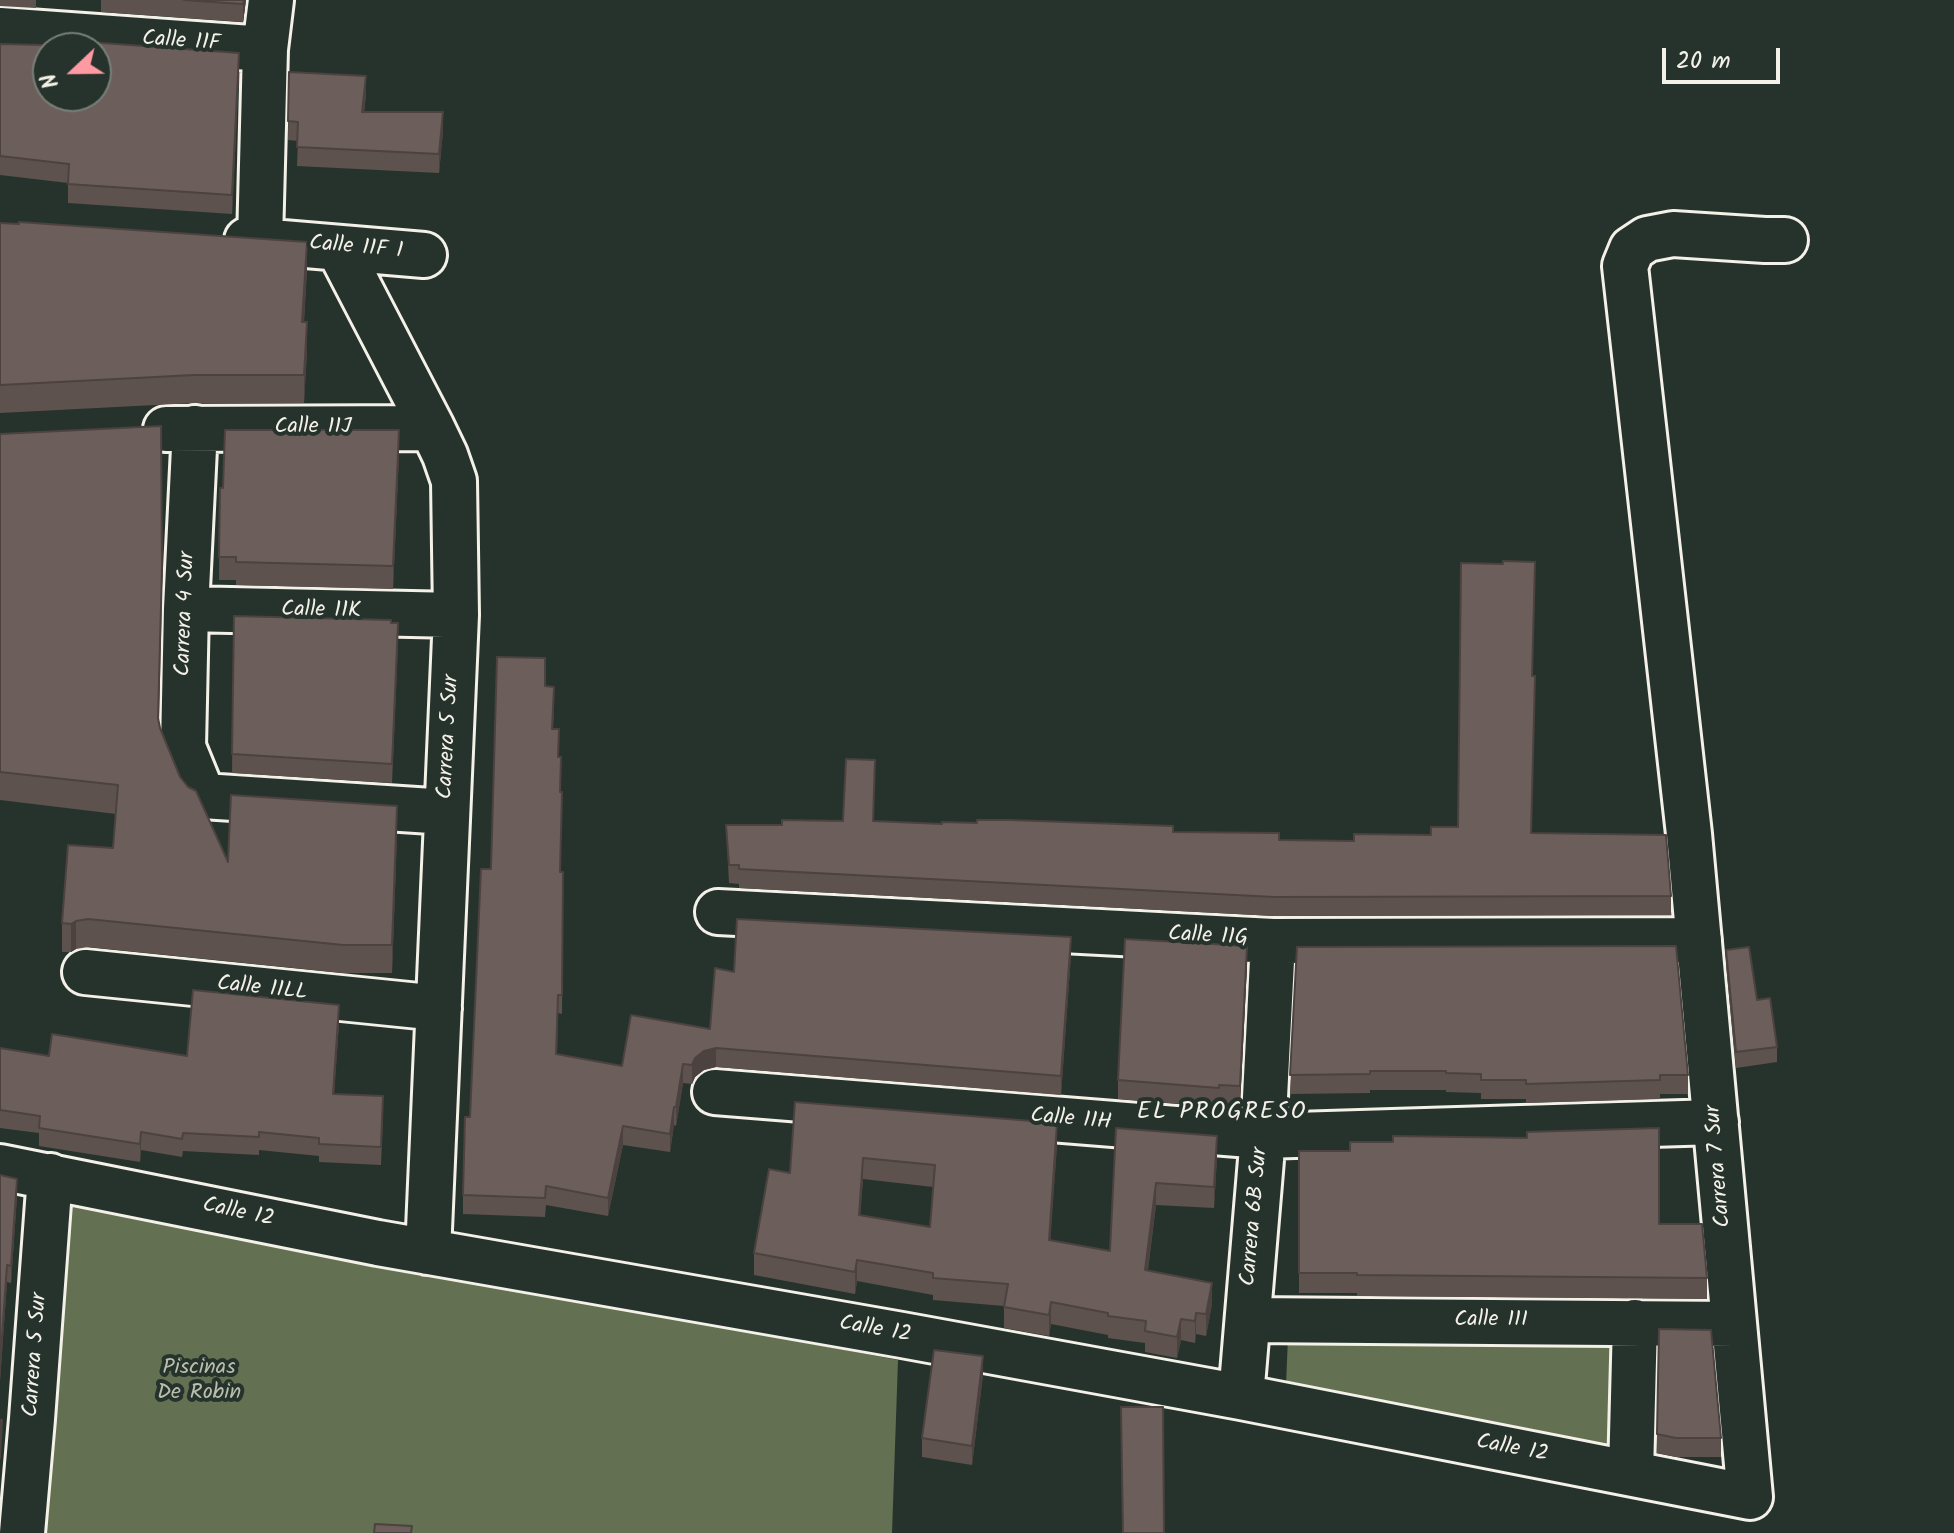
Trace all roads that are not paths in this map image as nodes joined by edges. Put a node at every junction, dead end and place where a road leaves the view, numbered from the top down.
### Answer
1 (271, 0) edge
2 (0, 30) edge
3 (265, 49) junction
4 (214, 238) edge
5 (1785, 240) dead end
6 (260, 241) junction
7 (339, 249) junction
8 (424, 255) dead end
9 (195, 428) junction
10 (432, 428) junction
11 (135, 431) edge
12 (186, 609) junction
13 (456, 615) junction
14 (447, 812) junction
15 (718, 912) dead end
16 (1699, 940) junction
17 (1273, 941) junction
18 (85, 972) dead end
19 (439, 1008) junction
20 (715, 1092) dead end
21 (1716, 1122) junction
22 (1263, 1136) junction
23 (0, 1167) edge
24 (50, 1176) junction
25 (428, 1252) junction
26 (1248, 1320) junction
27 (1635, 1322) junction
28 (1734, 1324) junction
29 (1241, 1397) junction
30 (16, 1418) edge
31 (1631, 1473) junction
32 (1750, 1497) joint
33 (22, 1533) edge

1 - 3 street
2 - 3 street, Calle 11F
3 - 6 street
4 - 6 street, Calle 11F 1
5 - 16 street, Carrera 7 Sur
6 - 7 street, Calle 11F 1
7 - 8 street, Calle 11F 1
7 - 10 street, Carrera 5 Sur
9 - 10 street, Calle 11J
9 - 11 street
9 - 12 street, Carrera 4 Sur
10 - 13 street, Carrera 5 Sur
12 - 13 street, Calle 11K
12 - 14 street, Carrera 4 Sur
13 - 14 street, Carrera 5 Sur
14 - 19 street, Carrera 5 Sur
15 - 17 street, Calle 11G
16 - 17 street, Calle 11G
16 - 21 street, Carrera 7 Sur
17 - 22 street, Carrera 6B Sur
18 - 19 street, Calle 11LL
19 - 25 street, Carrera 5 Sur
20 - 22 street, Calle 11H
21 - 22 street, Calle 11H
21 - 28 street, Carrera 7 Sur
22 - 26 street, Carrera 6B Sur
23 - 24 street, Calle 12
24 - 25 street, Calle 12
24 - 30 street, Carrera 5 Sur
25 - 29 street, Calle 12
26 - 27 street, Calle 11I
26 - 29 street, Carrera 6B Sur
27 - 28 street, Calle 11I
27 - 31 street
28 - 32 street, Carrera 7 Sur
29 - 31 street, Calle 12
30 - 33 street, Carrera 5 Sur
31 - 32 street, Calle 12

